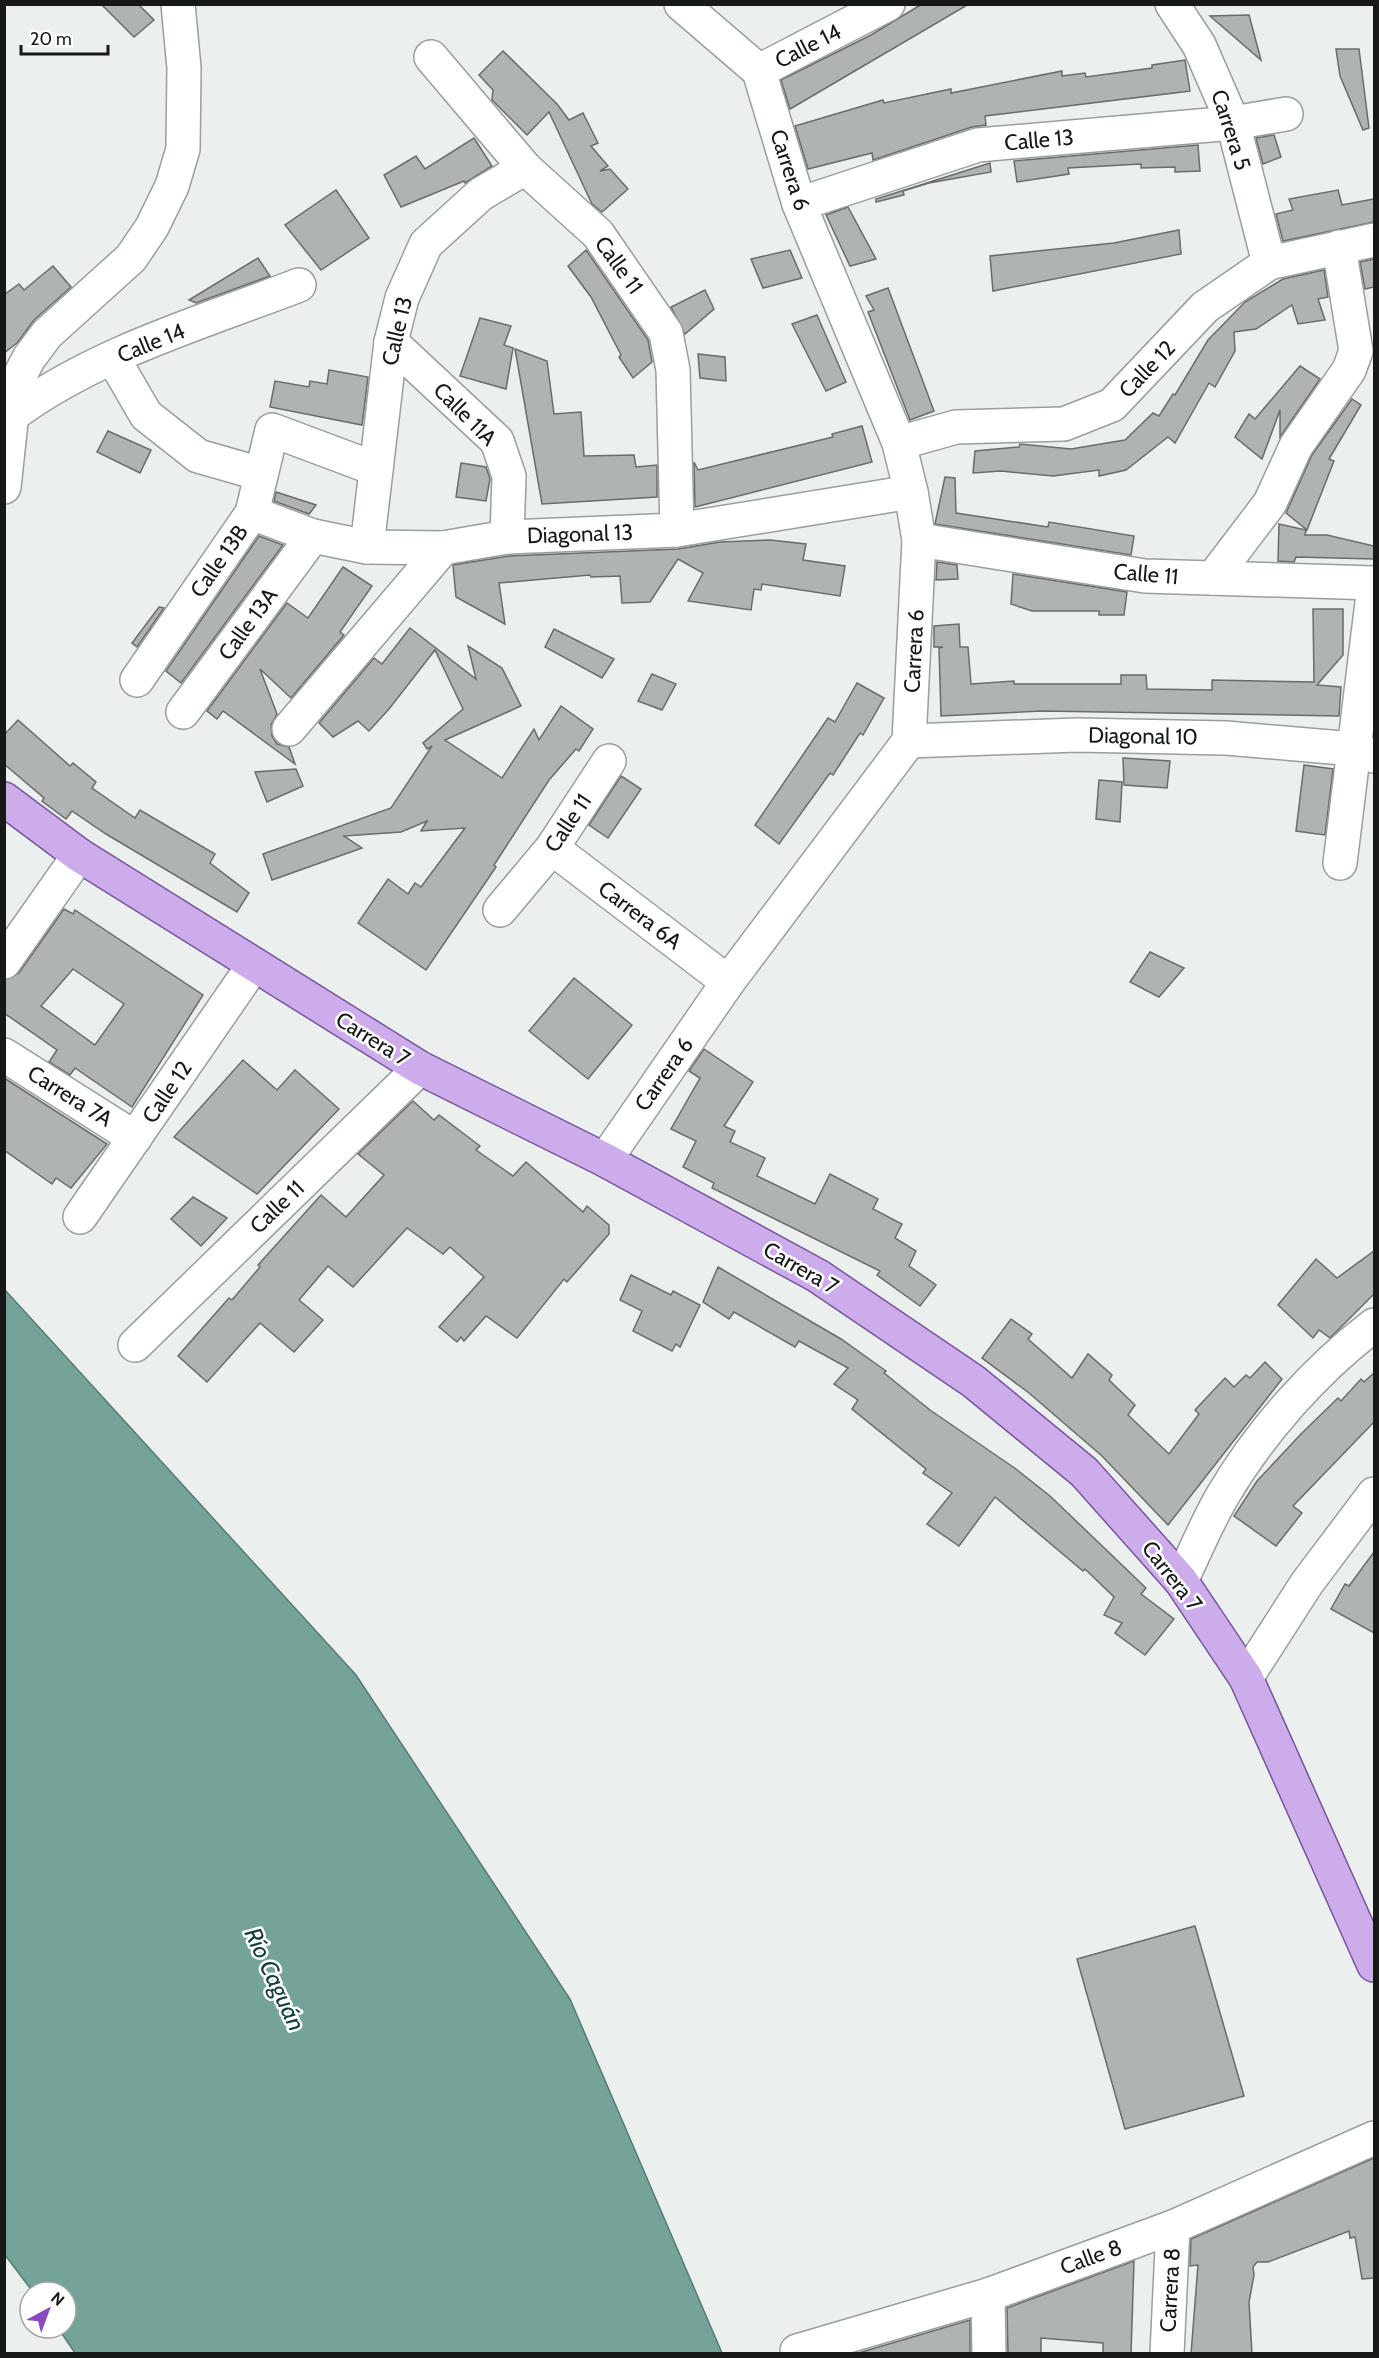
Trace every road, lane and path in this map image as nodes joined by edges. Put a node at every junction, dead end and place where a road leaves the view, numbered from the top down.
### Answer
1 (178, 4) edge
2 (681, 4) edge
3 (888, 4) edge
4 (1172, 4) edge
5 (431, 57) dead end
6 (759, 71) junction
7 (1286, 114) dead end
8 (1233, 123) junction
9 (525, 168) junction
10 (799, 204) junction
11 (1374, 240) edge
12 (1339, 247) junction
13 (1269, 263) junction
14 (300, 285) dead end
15 (391, 342) junction
16 (112, 358) junction
17 (8, 414) edge
18 (899, 443) junction
19 (376, 470) junction
20 (261, 474) junction
21 (5, 482) edge
22 (911, 492) junction
23 (252, 513) junction
24 (677, 530) junction
25 (313, 536) junction
26 (507, 537) junction
27 (919, 540) junction
28 (367, 547) junction
29 (443, 548) junction
30 (1213, 578) junction
31 (1374, 584) edge
32 (137, 680) dead end
33 (183, 712) dead end
34 (289, 729) dead end
35 (909, 741) junction
36 (1364, 753) edge
37 (609, 761) dead end
38 (4, 799) edge
39 (552, 848) junction
40 (79, 855) junction
41 (1340, 863) dead end
42 (500, 910) dead end
43 (4, 962) edge
44 (253, 966) junction
45 (728, 982) junction
46 (4, 1055) edge
47 (420, 1068) junction
48 (135, 1138) junction
49 (605, 1160) junction
50 (80, 1217) dead end
51 (1374, 1325) edge
52 (135, 1345) dead end
53 (1374, 1494) edge
54 (1181, 1581) junction
55 (1246, 1678) junction
56 (1374, 1965) edge
57 (1374, 2138) edge
58 (1173, 2227) junction
59 (988, 2295) junction
60 (798, 2351) dead end
61 (989, 2354) edge
62 (1167, 2354) edge

1 - 17 street
2 - 6 street
3 - 6 street, Calle 14
4 - 8 street, Carrera 5
5 - 9 street, Calle 11
6 - 10 street, Carrera 6
7 - 8 street, Calle 13
8 - 10 street, Calle 13
8 - 13 street, Carrera 5
9 - 15 street, Calle 13
9 - 24 street, Calle 11
10 - 18 street, Carrera 6
11 - 12 street, Calle 12
12 - 13 street, Calle 12
12 - 30 street
13 - 18 street, Calle 12
14 - 16 street, Calle 14
15 - 19 street, Calle 13
15 - 26 street, Calle 11A
16 - 17 street, Calle 14
16 - 20 street
17 - 21 street
18 - 22 street, Carrera 6
19 - 20 street, Calle 13B
19 - 28 street, Calle 13
20 - 23 street, Calle 13B
22 - 24 street, Diagonal 13
22 - 27 street, Carrera 6
23 - 25 street, Diagonal 13
23 - 32 street, Calle 13B
24 - 26 street, Diagonal 13
25 - 28 street, Diagonal 13
25 - 33 street, Calle 13A
26 - 29 street, Diagonal 13
27 - 30 street, Calle 11
27 - 35 street, Carrera 6
28 - 29 street, Diagonal 13
29 - 34 street
30 - 31 street, Calle 11
31 - 36 street
35 - 36 street, Diagonal 10
35 - 45 street, Carrera 6
36 - 41 street
37 - 39 street, Calle 11
38 - 40 main road, Carrera 7
39 - 42 street, Calle 11
39 - 45 street, Carrera 6A
40 - 43 street
40 - 44 main road, Carrera 7
44 - 47 main road, Carrera 7
44 - 48 street, Calle 12
45 - 49 street, Carrera 6
46 - 48 street, Carrera 7A
47 - 49 main road, Carrera 7
47 - 52 street, Calle 11
48 - 50 street, Calle 12
49 - 54 main road, Carrera 7
51 - 54 street
53 - 55 street
54 - 55 main road, Carrera 7
55 - 56 main road, Carrera 7
57 - 58 street, Calle 8
58 - 59 street, Calle 8
58 - 62 street, Carrera 8
59 - 60 street, Calle 8
59 - 61 street

